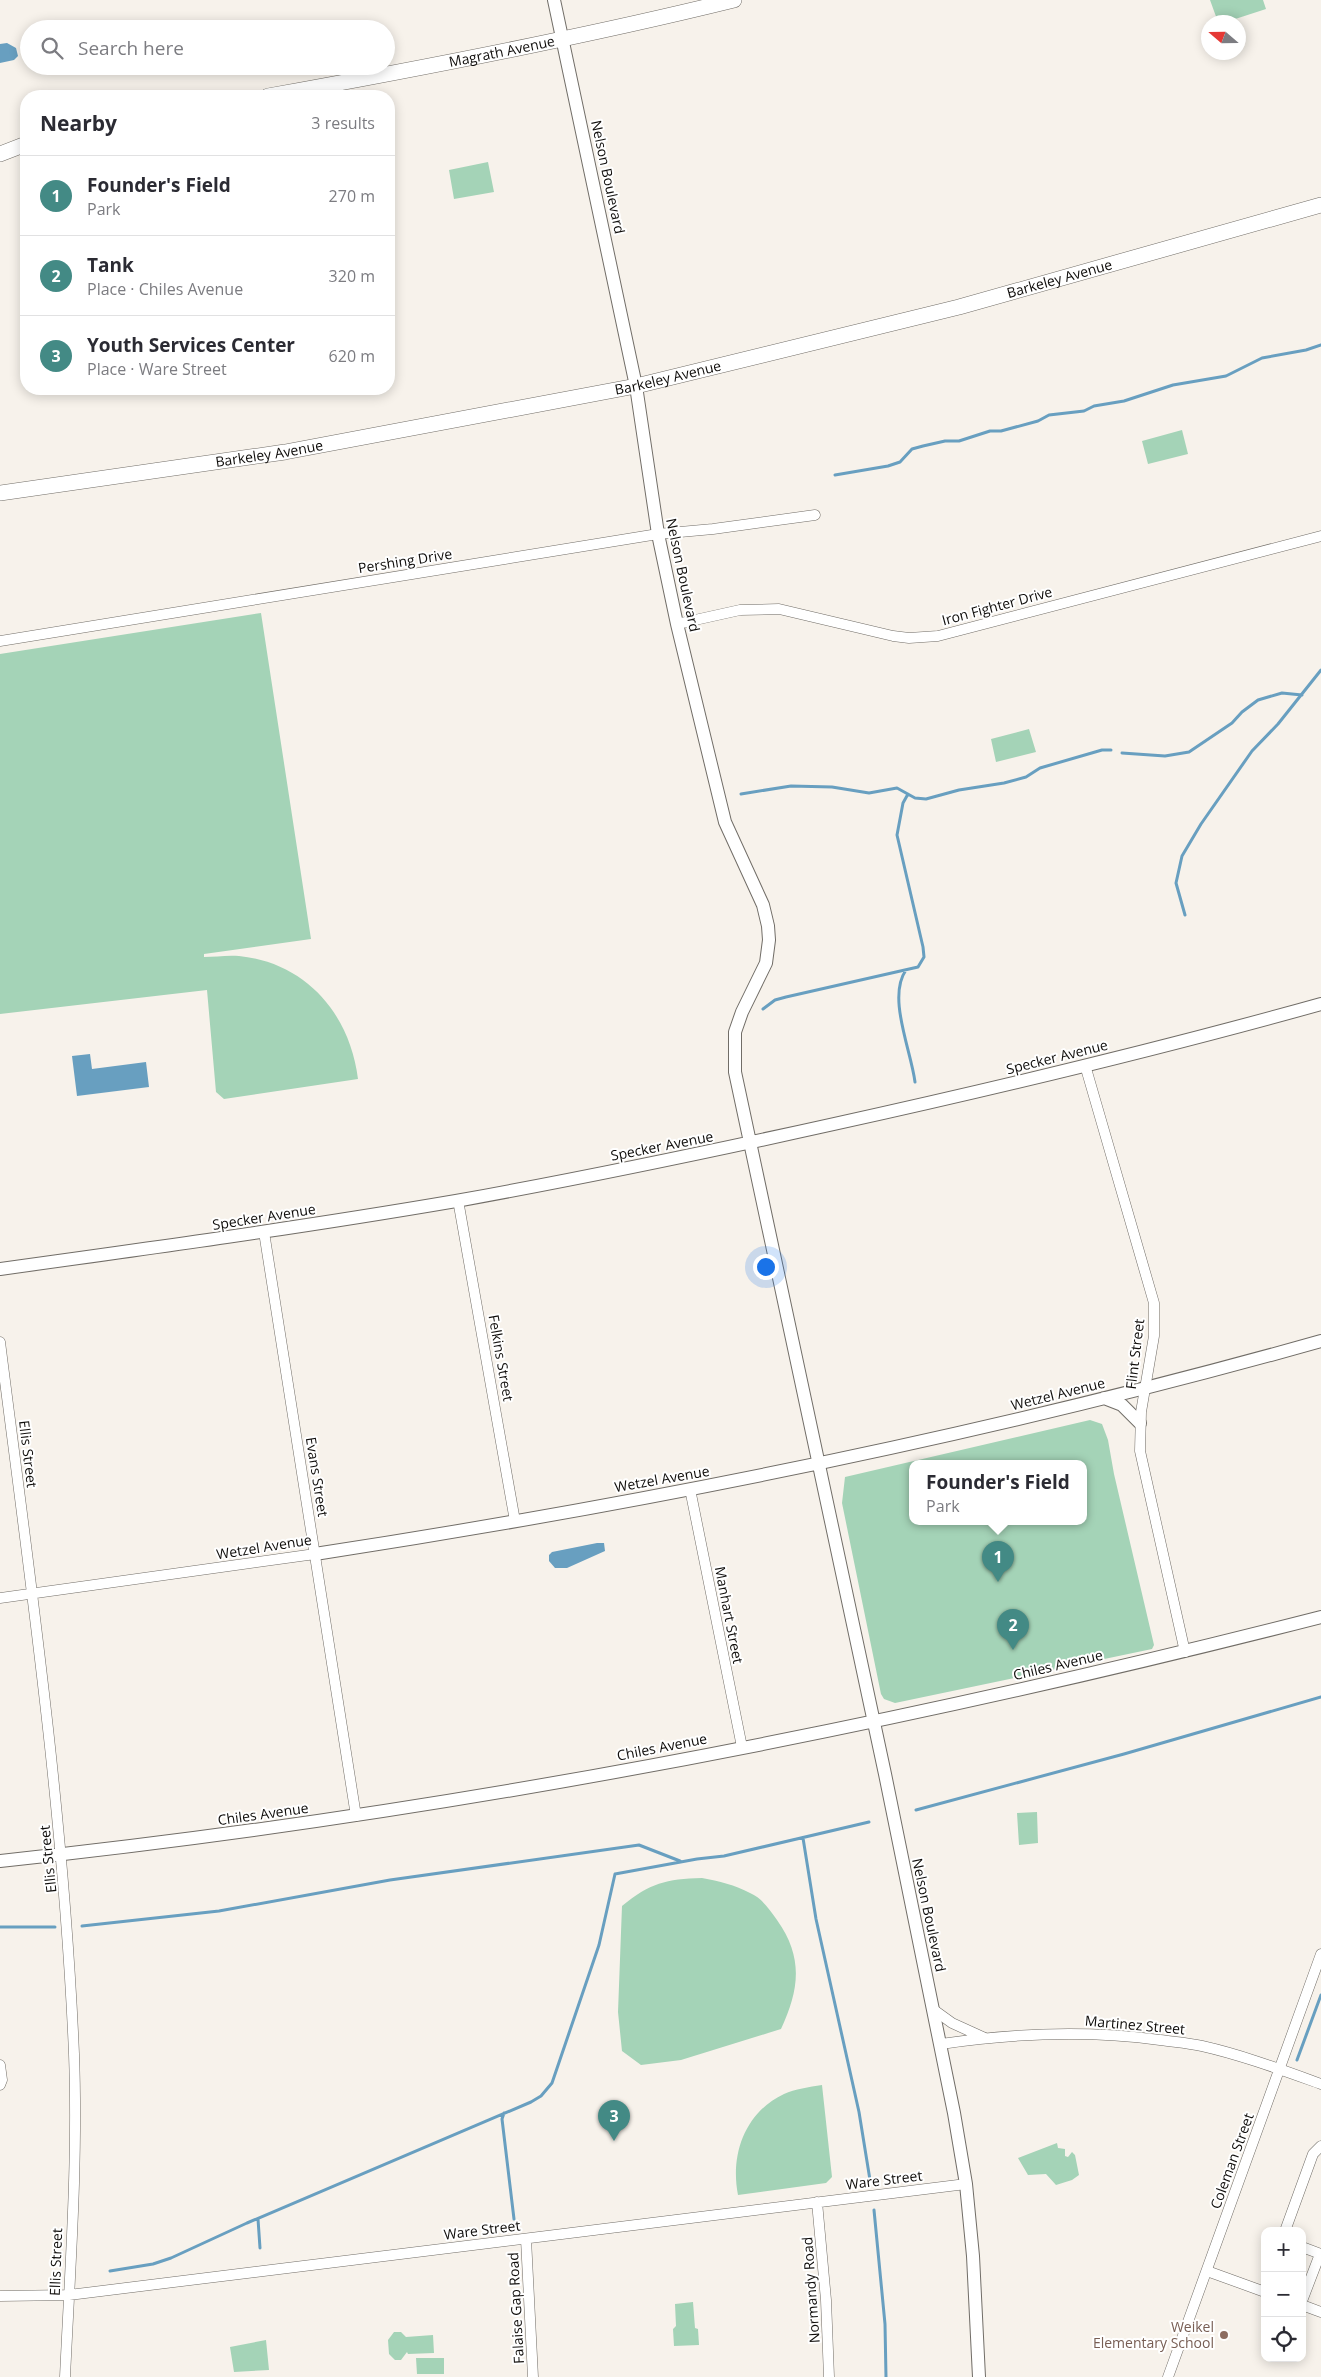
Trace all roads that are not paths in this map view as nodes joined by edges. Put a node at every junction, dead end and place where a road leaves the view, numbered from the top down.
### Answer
1 (554, 0) edge
2 (734, 0) edge
3 (564, 40) junction
4 (395, 74) edge
5 (389, 75) edge
6 (302, 90) edge
7 (20, 146) edge
8 (0, 154) edge
9 (1321, 205) edge
10 (636, 386) junction
11 (0, 493) edge
12 (815, 515) dead end
13 (658, 534) junction
14 (1321, 536) edge
15 (677, 624) junction
16 (0, 641) edge
17 (1321, 1004) edge
18 (1085, 1065) junction
19 (752, 1143) junction
20 (458, 1200) junction
21 (264, 1232) junction
22 (0, 1269) edge
23 (1321, 1341) edge
24 (0, 1342) edge
25 (1145, 1388) junction
26 (1104, 1398) junction
27 (1140, 1423) junction
28 (819, 1463) junction
29 (690, 1489) junction
30 (515, 1521) junction
31 (315, 1554) junction
32 (32, 1595) junction
33 (0, 1598) edge
34 (1321, 1616) edge
35 (1185, 1652) junction
36 (874, 1722) junction
37 (742, 1747) junction
38 (356, 1816) junction
39 (62, 1855) junction
40 (0, 1862) edge
41 (1321, 1954) edge
42 (934, 2010) junction
43 (986, 2038) junction
44 (941, 2044) junction
45 (0, 2065) edge
46 (1279, 2069) junction
47 (1321, 2084) edge
48 (0, 2085) edge
49 (1321, 2146) edge
50 (966, 2184) junction
51 (817, 2202) junction
52 (1286, 2227) edge
53 (526, 2239) junction
54 (1306, 2248) edge
55 (1321, 2254) edge
56 (1207, 2271) junction
57 (1261, 2291) edge
58 (1306, 2291) edge
59 (0, 2296) edge
60 (69, 2296) junction
61 (1306, 2306) edge
62 (1321, 2312) edge
63 (64, 2377) edge
64 (533, 2377) edge
65 (829, 2377) edge
66 (979, 2377) edge
67 (1168, 2377) edge

1 - 3 street, Nelson Boulevard
2 - 3 main road, Magrath Avenue
3 - 4 main road, Magrath Avenue
3 - 10 street, Nelson Boulevard
5 - 6 main road, Magrath Avenue
7 - 8 main road
9 - 10 main road, Barkeley Avenue
10 - 11 main road, Barkeley Avenue
10 - 13 street, Nelson Boulevard
12 - 13 street, Pershing Drive
13 - 15 street, Nelson Boulevard
13 - 16 street, Pershing Drive
14 - 15 street, Iron Fighter Drive
15 - 19 street, Nelson Boulevard
17 - 18 street, Specker Avenue
18 - 19 street, Specker Avenue
18 - 25 street, Flint Street
19 - 20 street, Specker Avenue
19 - 28 street, Nelson Boulevard
20 - 21 street, Specker Avenue
20 - 30 street, Felkins Street
21 - 22 street, Specker Avenue
21 - 31 street, Evans Street
23 - 25 street, Wetzel Avenue
24 - 32 street, Ellis Street
25 - 26 street, Wetzel Avenue
25 - 27 street, Flint Street
26 - 27 street
26 - 28 street, Wetzel Avenue
27 - 35 street, Flint Street
28 - 29 street, Wetzel Avenue
28 - 36 street, Nelson Boulevard
29 - 30 street, Wetzel Avenue
29 - 37 street, Manhart Street
30 - 31 street, Wetzel Avenue
31 - 32 street, Wetzel Avenue
31 - 38 street, Evans Street
32 - 33 street, Wetzel Avenue
32 - 39 street, Ellis Street
34 - 35 street, Chiles Avenue
35 - 36 street, Chiles Avenue
36 - 37 street, Chiles Avenue
36 - 42 street, Nelson Boulevard
37 - 38 street, Chiles Avenue
38 - 39 street, Chiles Avenue
39 - 40 street, Chiles Avenue
39 - 60 street, Ellis Street
41 - 46 street, Coleman Street
42 - 43 street
42 - 44 street, Nelson Boulevard
43 - 44 street, Martinez Street
43 - 46 street, Martinez Street
44 - 50 street, Nelson Boulevard
45 - 48 street
46 - 47 street, Martinez Street
46 - 56 street, Coleman Street
49 - 52 street
50 - 51 street, Ware Street
50 - 66 street, Nelson Boulevard
51 - 53 street, Ware Street
51 - 65 street, Normandy Road
53 - 60 street, Ware Street
53 - 64 street, Falaise Gap Road
54 - 55 street
55 - 58 street
56 - 57 street
56 - 67 street, Coleman Street
59 - 60 street, Ware Street
60 - 63 street, Ellis Street
61 - 62 street

